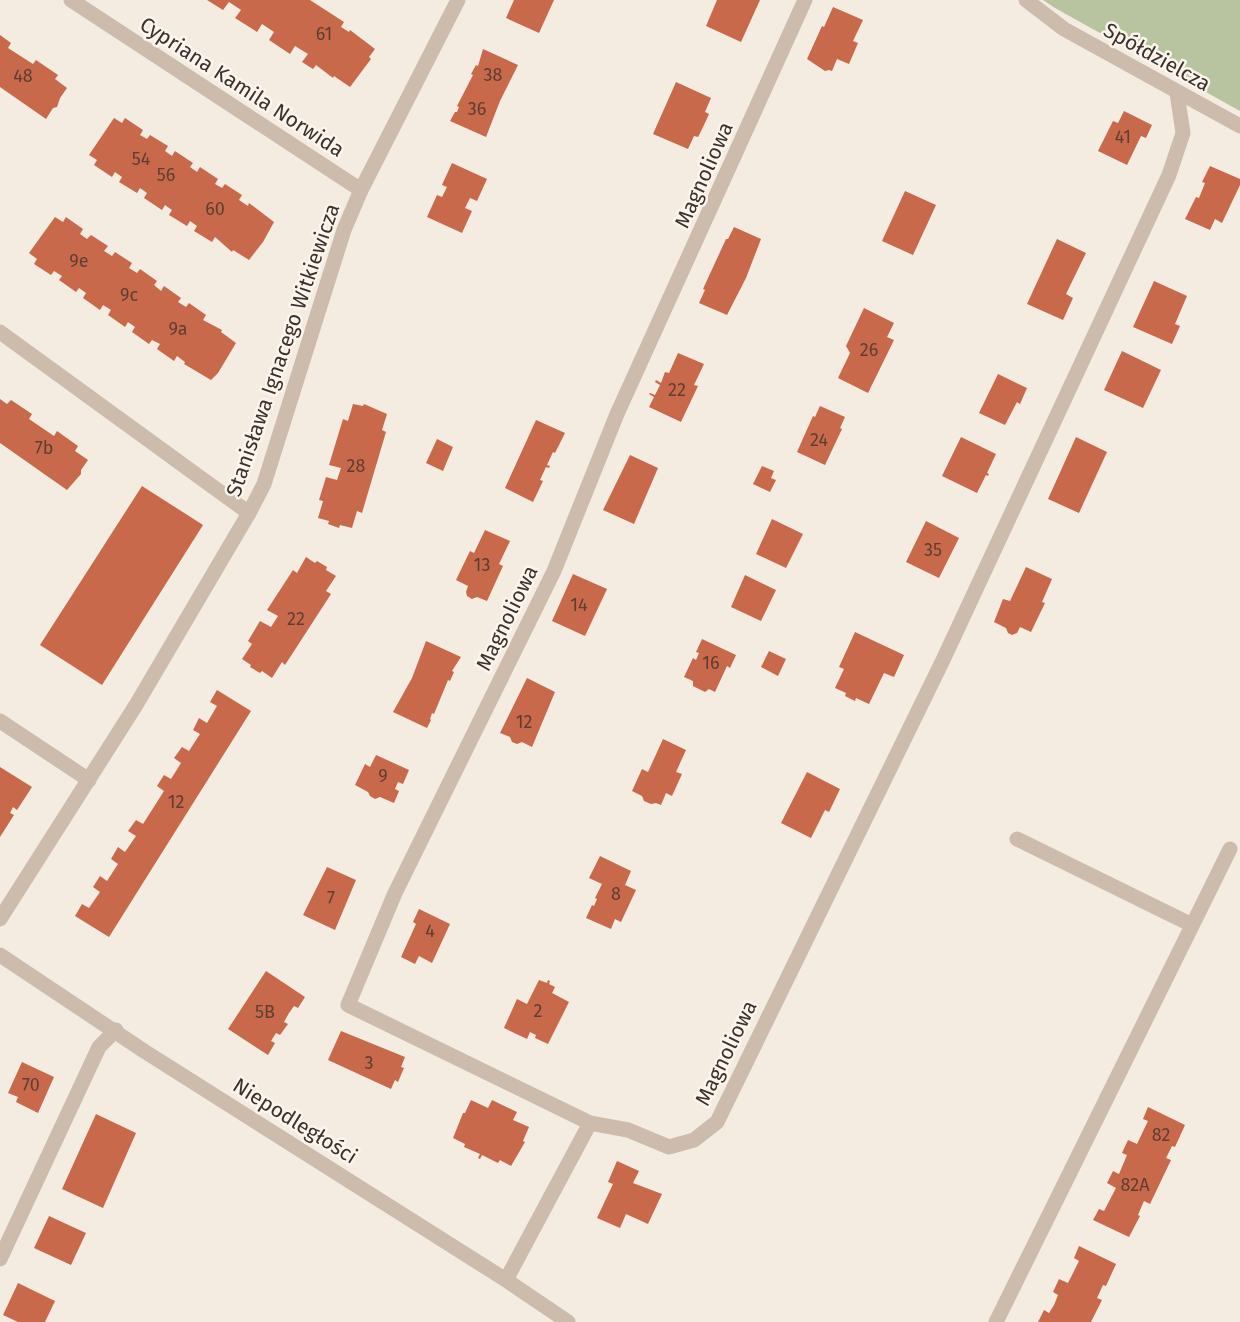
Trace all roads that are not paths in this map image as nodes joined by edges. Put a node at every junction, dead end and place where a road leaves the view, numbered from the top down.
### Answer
1 (71, 0) edge
2 (458, 0) edge
3 (805, 0) edge
4 (1026, 0) edge
5 (1177, 93) junction
6 (1240, 126) edge
7 (361, 190) junction
8 (0, 332) edge
9 (249, 513) junction
10 (0, 721) edge
11 (89, 780) junction
12 (1017, 839) dead end
13 (1230, 849) dead end
14 (0, 919) edge
15 (1192, 925) junction
16 (0, 955) edge
17 (116, 1030) junction
18 (590, 1123) junction
19 (0, 1259) edge
20 (506, 1280) junction
21 (568, 1322) edge
22 (996, 1322) edge

1 - 7 street, Cypriana Kamila Norwida
2 - 7 street, Stanisława Ignacego Witkiewicza
3 - 18 street, Magnoliowa
4 - 5 street, Spółdzielcza
5 - 6 street, Spółdzielcza
5 - 18 street, Magnoliowa
7 - 9 street, Stanisława Ignacego Witkiewicza
8 - 9 street
9 - 11 street, Stanisława Ignacego Witkiewicza
10 - 11 street
11 - 14 street, Stanisława Ignacego Witkiewicza
12 - 15 street
13 - 15 street
15 - 22 street
16 - 17 street, Niepodległości
17 - 19 street
17 - 20 street, Niepodległości
18 - 20 street
20 - 21 street, Niepodległości

